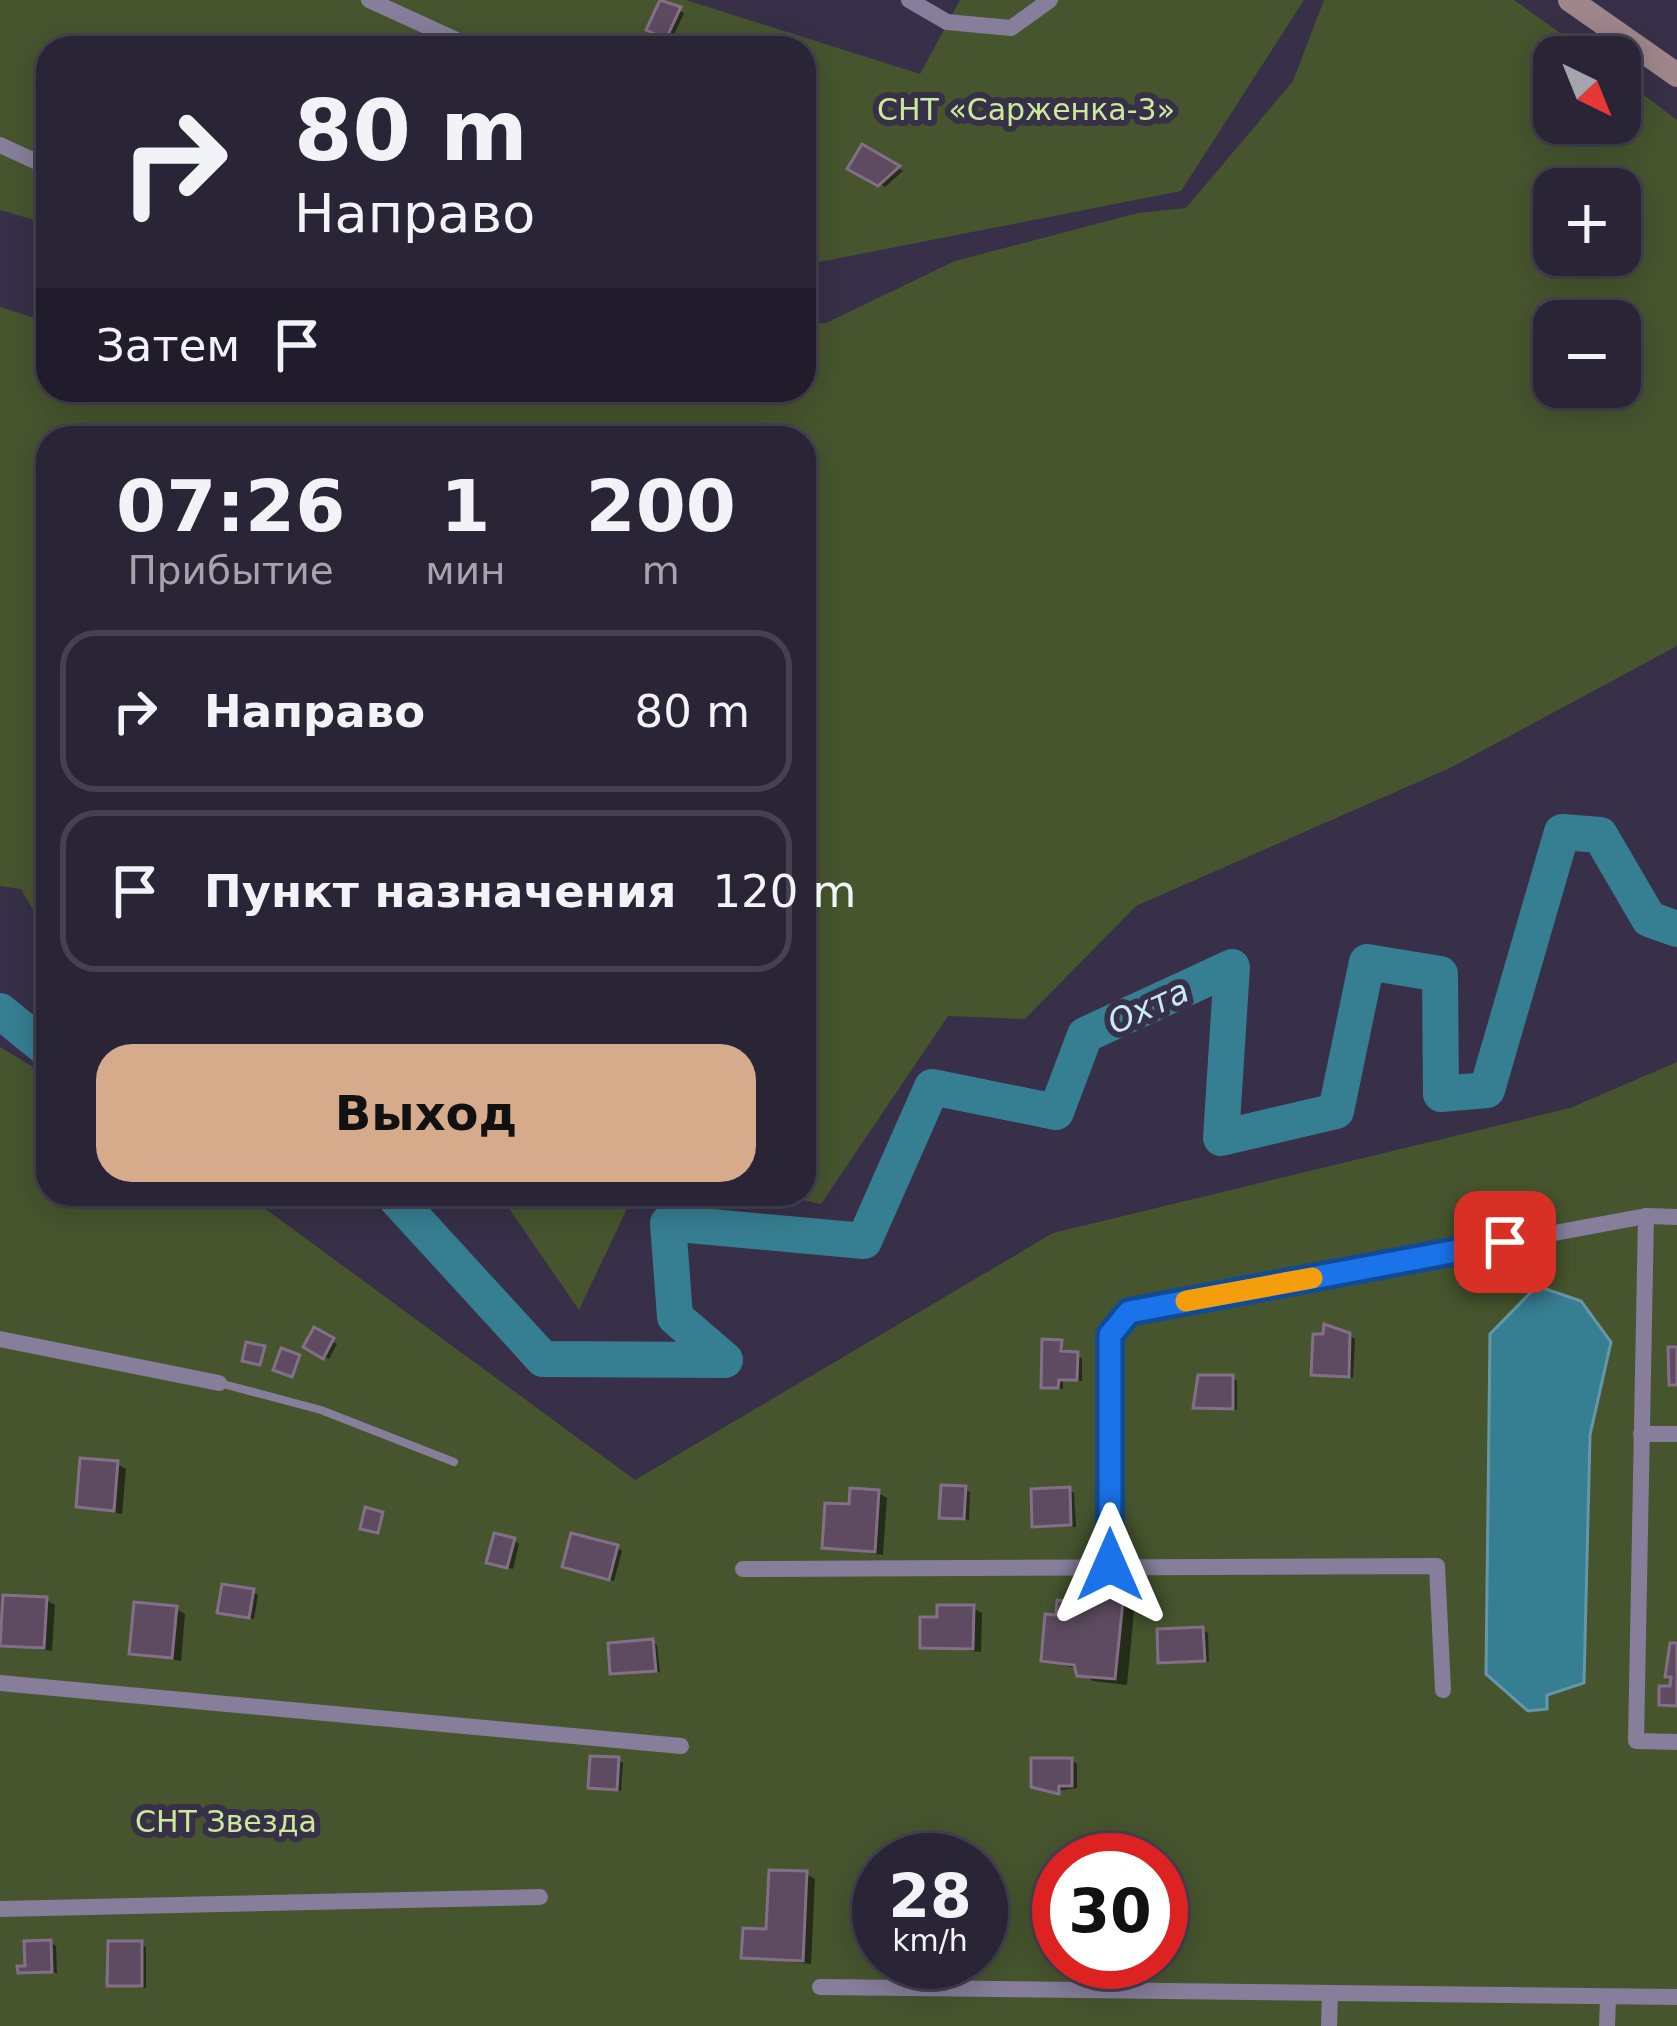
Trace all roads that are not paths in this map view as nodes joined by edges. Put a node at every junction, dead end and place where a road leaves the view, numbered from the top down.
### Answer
1 (369, 0) edge
2 (909, 0) edge
3 (1050, 0) edge
4 (1570, 0) edge
5 (448, 36) edge
6 (1677, 75) edge
7 (0, 146) edge
8 (36, 162) edge
9 (1646, 1216) junction
10 (1677, 1217) edge
11 (0, 1339) edge
12 (219, 1383) joint
13 (1641, 1434) junction
14 (1677, 1434) edge
15 (454, 1462) dead end
16 (1110, 1565) junction
17 (743, 1570) dead end
18 (0, 1683) edge
19 (1443, 1690) dead end
20 (1677, 1742) edge
21 (681, 1746) dead end
22 (540, 1897) dead end
23 (0, 1909) edge
24 (820, 1987) dead end
25 (1330, 1994) junction
26 (1677, 1996) edge
27 (1608, 1999) junction
28 (1330, 2026) edge
29 (1607, 2026) edge

1 - 5 street
2 - 3 street
4 - 6 main road
7 - 8 street
9 - 10 street
9 - 13 street
9 - 16 street
11 - 12 street
12 - 15 lane
13 - 14 street
13 - 20 street
16 - 17 street
16 - 19 street
18 - 21 street
22 - 23 street
24 - 25 street
25 - 27 street
25 - 28 street
26 - 27 street
27 - 29 street

